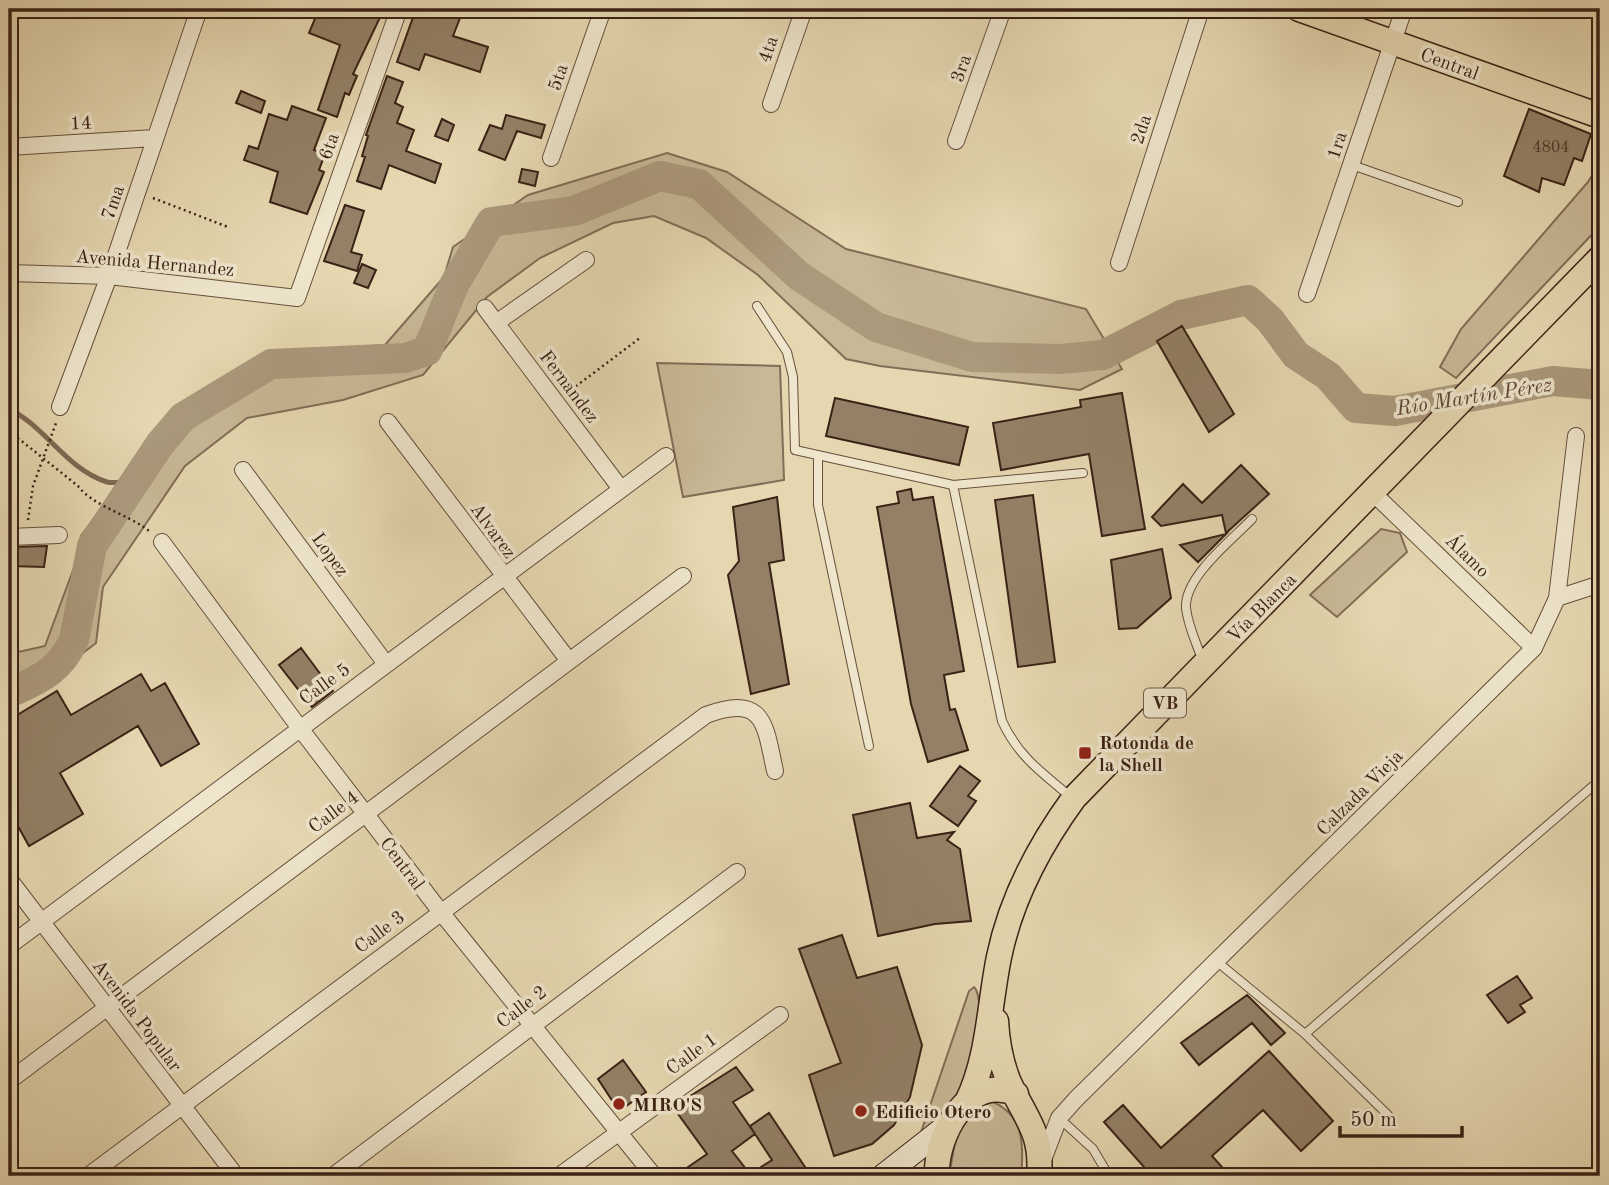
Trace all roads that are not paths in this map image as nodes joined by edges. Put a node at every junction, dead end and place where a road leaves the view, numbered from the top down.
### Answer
1 (199, 9) edge
2 (399, 9) edge
3 (603, 9) edge
4 (804, 9) edge
5 (1003, 9) edge
6 (1201, 9) edge
7 (1299, 9) edge
8 (1404, 9) edge
9 (1392, 42) junction
10 (771, 104) dead end
11 (1600, 116) edge
12 (155, 138) junction
13 (957, 141) dead end
14 (9, 147) edge
15 (551, 159) dead end
16 (1352, 165) junction
17 (1458, 202) dead end
18 (1600, 258) edge
19 (586, 260) dead end
20 (1119, 263) dead end
21 (9, 273) edge
22 (109, 276) junction
23 (1307, 294) dead end
24 (297, 298) joint
25 (757, 306) dead end
26 (485, 308) dead end
27 (496, 323) junction
28 (60, 407) dead end
29 (388, 422) dead end
30 (1576, 436) dead end
31 (818, 455) junction
32 (666, 456) dead end
33 (243, 470) dead end
34 (1083, 473) dead end
35 (953, 485) junction
36 (621, 489) junction
37 (1373, 493) junction
38 (1252, 519) dead end
39 (59, 535) dead end
40 (17, 537) edge
41 (162, 542) dead end
42 (502, 576) junction
43 (683, 576) dead end
44 (1600, 584) edge
45 (1557, 598) junction
46 (1534, 648) junction
47 (569, 661) junction
48 (386, 664) junction
49 (1204, 664) junction
50 (299, 727) junction
51 (869, 746) dead end
52 (775, 771) dead end
53 (1600, 780) edge
54 (1074, 798) junction
55 (365, 813) junction
56 (737, 872) dead end
57 (9, 879) edge
58 (440, 911) junction
59 (41, 922) junction
60 (9, 946) edge
61 (1215, 960) junction
62 (994, 999) junction
63 (107, 1009) junction
64 (780, 1015) dead end
65 (530, 1026) junction
66 (1305, 1034) junction
67 (9, 1081) edge
68 (1020, 1100) junction
69 (967, 1102) junction
70 (182, 1108) junction
71 (1388, 1115) dead end
72 (1059, 1118) junction
73 (948, 1125) junction
74 (619, 1131) junction
75 (88, 1176) edge
76 (236, 1176) edge
77 (333, 1176) edge
78 (559, 1176) edge
79 (654, 1176) edge
80 (883, 1176) edge
81 (937, 1176) edge
82 (1039, 1176) edge
83 (1108, 1176) edge

1 - 12 street, 7ma
2 - 24 street, 6ta
3 - 15 street, 5ta
4 - 10 street, 4ta
5 - 13 street, 3ra
6 - 20 street, 2da
7 - 9 main road, Central
8 - 9 street, 1ra
9 - 11 main road, Central
9 - 16 street, 1ra
12 - 14 street, 14
12 - 22 street, 7ma
16 - 17 lane
16 - 23 street, 1ra
18 - 37 main road, Vía Blanca / VB
19 - 27 street
21 - 22 street, Avenida Hernandez
22 - 24 street, Avenida Hernandez
22 - 28 street, 7ma
25 - 31 lane
26 - 27 street, Fernandez
27 - 36 street, Fernandez
29 - 42 street, Alvarez
30 - 45 street, Calzada Vieja
31 - 35 lane
31 - 51 lane
32 - 36 street, Calle 5
33 - 48 street, Lopez
34 - 35 lane
35 - 54 lane
36 - 42 street, Calle 5
37 - 46 street, Álamo
37 - 49 main road, Vía Blanca / VB
38 - 49 lane
39 - 40 street
41 - 50 street, Central
42 - 47 street, Alvarez
42 - 48 street, Calle 5
43 - 47 street, Calle 4
44 - 45 street
45 - 46 street, Calzada Vieja
46 - 61 street, Calzada Vieja
47 - 55 street, Calle 4
48 - 50 street, Calle 5
49 - 54 main road, Vía Blanca / VB
50 - 55 street, Central
50 - 59 street, Calle 5
52 - 58 street, Calle 3
53 - 66 lane
54 - 62 main road, Vía Blanca / VB
55 - 58 street, Central
55 - 63 street, Calle 4
56 - 65 street, Calle 2
57 - 59 street, Avenida Popular
58 - 65 street, Central
58 - 70 street, Calle 3
59 - 60 street, Calle 5
59 - 63 street, Avenida Popular
61 - 66 lane
61 - 72 street, Calzada Vieja
62 - 68 main road, Vía Blanca / VB
62 - 69 main road, Vía Blanca / VB
63 - 67 street, Calle 4
63 - 70 street, Avenida Popular
64 - 74 street, Calle 1
65 - 74 street, Central
65 - 77 street, Calle 2
66 - 71 lane
68 - 69 main road, VB
68 - 72 street
68 - 82 main road, VB
69 - 73 main road, VB
70 - 75 street, Calle 3
70 - 76 street, Avenida Popular
72 - 82 street, Calzada Vieja
72 - 83 lane
73 - 80 main road
73 - 81 main road, VB
74 - 78 street, Calle 1
74 - 79 street, Central

